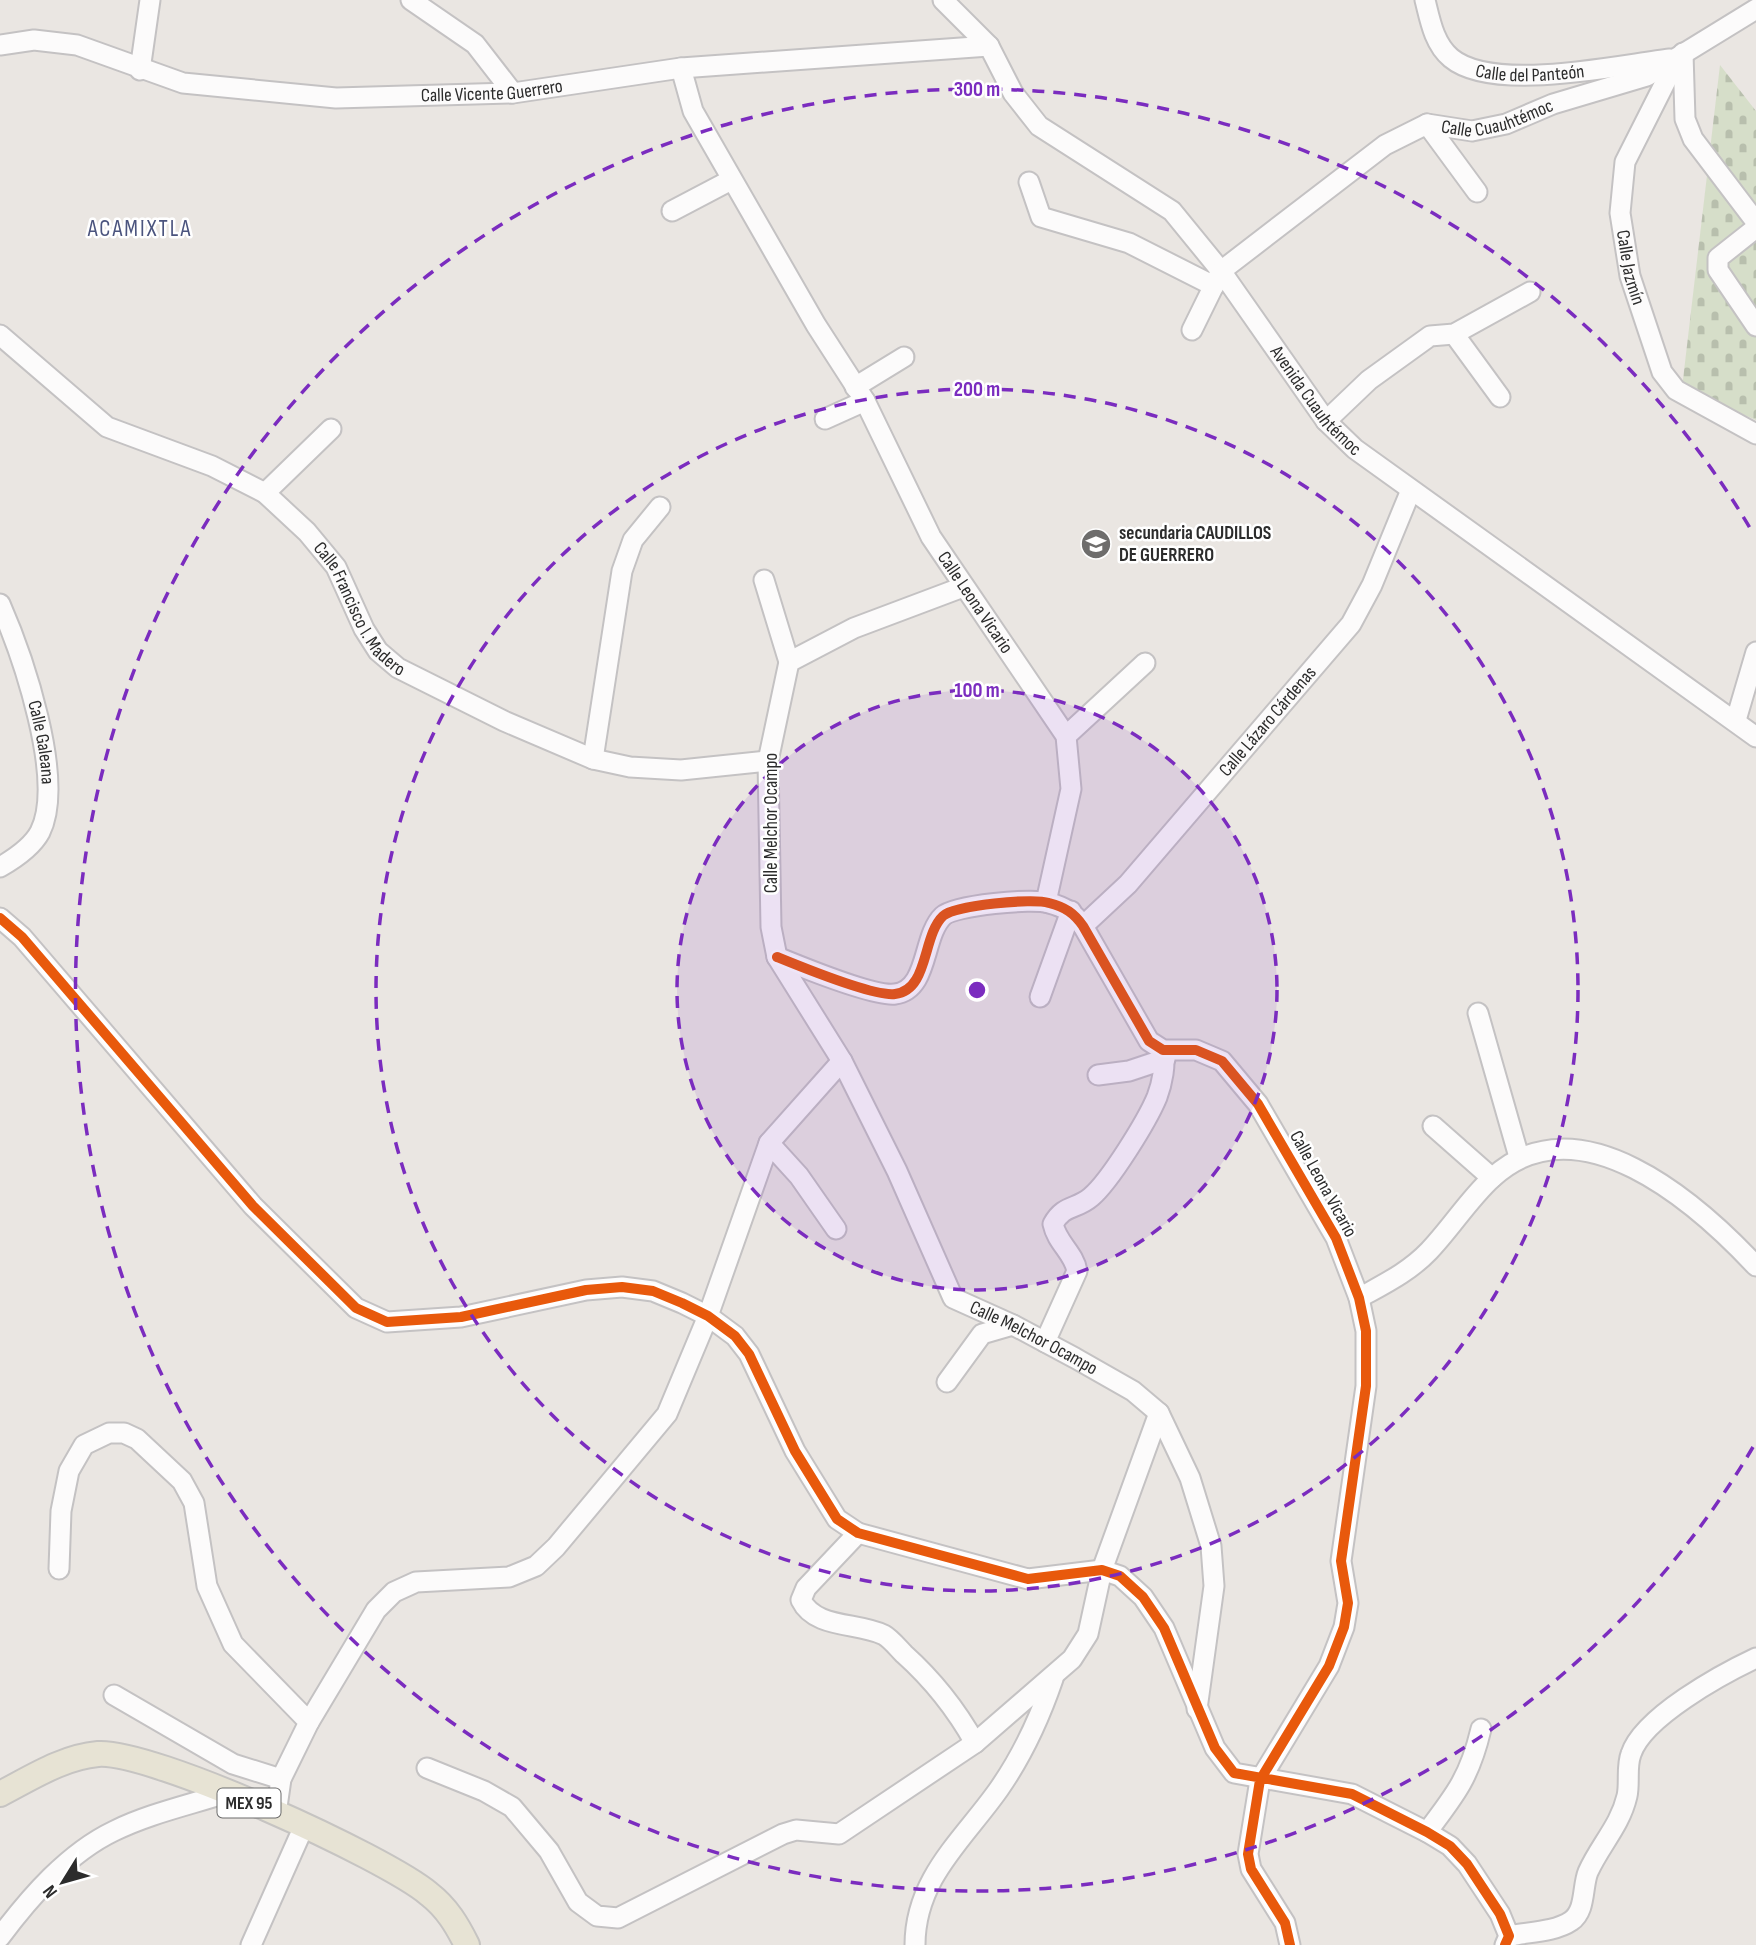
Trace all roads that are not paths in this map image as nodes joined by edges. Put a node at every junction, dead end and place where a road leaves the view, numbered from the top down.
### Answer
1 (150, 0) edge
2 (411, 0) edge
3 (943, 0) edge
4 (1424, 0) edge
5 (1756, 9) edge
6 (0, 45) edge
7 (989, 46) junction
8 (1680, 56) junction
9 (681, 68) junction
10 (140, 70) junction
11 (513, 93) junction
12 (1427, 124) junction
13 (731, 180) junction
14 (1029, 182) dead end
15 (1477, 191) dead end
16 (672, 211) dead end
17 (1756, 222) edge
18 (1756, 228) edge
19 (1217, 279) junction
20 (1530, 292) dead end
21 (1756, 326) edge
22 (1192, 330) dead end
23 (1454, 334) junction
24 (0, 335) edge
25 (904, 357) dead end
26 (860, 394) junction
27 (1500, 397) dead end
28 (825, 419) dead end
29 (1326, 421) junction
30 (331, 429) dead end
31 (1756, 434) edge
32 (1411, 489) junction
33 (265, 493) junction
34 (660, 508) dead end
35 (764, 580) dead end
36 (963, 587) junction
37 (0, 604) edge
38 (1756, 652) edge
39 (789, 662) junction
40 (1145, 663) dead end
41 (1736, 720) junction
42 (1066, 736) junction
43 (1756, 737) edge
44 (593, 759) junction
45 (768, 761) junction
46 (0, 867) edge
47 (1046, 902) junction
48 (1077, 918) junction
49 (1, 919) edge
50 (777, 957) junction
51 (1040, 997) dead end
52 (1478, 1013) dead end
53 (1164, 1054) junction
54 (842, 1061) junction
55 (1098, 1075) dead end
56 (1433, 1126) dead end
57 (769, 1143) junction
58 (1519, 1157) junction
59 (1492, 1178) junction
60 (836, 1229) dead end
61 (1756, 1266) edge
62 (1359, 1298) junction
63 (708, 1316) junction
64 (1013, 1325) junction
65 (1045, 1342) junction
66 (947, 1382) dead end
67 (1159, 1413) junction
68 (858, 1532) junction
69 (59, 1569) dead end
70 (1102, 1570) junction
71 (1756, 1658) edge
72 (1054, 1678) junction
73 (114, 1695) dead end
74 (1197, 1710) junction
75 (309, 1722) junction
76 (1481, 1729) dead end
77 (975, 1743) junction
78 (428, 1768) dead end
79 (281, 1779) junction
80 (1260, 1780) junction
81 (226, 1793) junction
82 (0, 1794) edge
83 (276, 1814) junction
84 (304, 1826) junction
85 (1427, 1832) junction
86 (0, 1937) edge
87 (1507, 1940) edge
88 (251, 1945) edge
89 (467, 1945) edge
90 (915, 1945) edge
91 (1290, 1945) edge

1 - 10 street
2 - 11 street
3 - 7 street, Avenida Cuauhtémoc
4 - 8 street, Calle del Panteón
5 - 8 street, Calle Cuauhtémoc
6 - 10 street, Calle Vicente Guerrero
7 - 9 street, Calle Vicente Guerrero
7 - 19 street, Avenida Cuauhtémoc
8 - 12 street, Calle Cuauhtémoc
8 - 17 street
8 - 31 street, Calle Jazmín
9 - 11 street, Calle Vicente Guerrero
9 - 13 street, Calle Leona Vicario
10 - 11 street, Calle Vicente Guerrero
12 - 15 street
12 - 19 street, Calle Cuauhtémoc
13 - 16 street
13 - 26 street, Calle Leona Vicario
14 - 19 street
18 - 21 street
19 - 22 street
19 - 29 street, Avenida Cuauhtémoc
20 - 23 street
23 - 27 street
23 - 29 street
24 - 33 street, Calle Francisco I. Madero
25 - 26 street
26 - 28 street
26 - 36 street, Calle Leona Vicario
29 - 32 street, Avenida Cuauhtémoc
30 - 33 street
32 - 41 street, Avenida Cuauhtémoc
32 - 48 street, Calle Lázaro Cárdenas
33 - 44 street, Calle Francisco I. Madero
34 - 44 street
35 - 39 street
36 - 39 street
36 - 42 street, Calle Leona Vicario
37 - 46 street, Calle Galeana
38 - 41 street
39 - 45 street, Calle Melchor Ocampo
40 - 42 street
41 - 43 street, Avenida Cuauhtémoc
42 - 47 street
44 - 45 street, Calle Francisco I. Madero
45 - 50 street, Calle Melchor Ocampo
47 - 48 street
47 - 50 street
48 - 51 street
48 - 53 street
49 - 63 street
50 - 54 street, Calle Melchor Ocampo
52 - 58 street
53 - 55 street
53 - 62 street, Calle Leona Vicario
53 - 65 street
54 - 57 street
54 - 64 street, Calle Melchor Ocampo
56 - 59 street
57 - 60 street
57 - 63 street
58 - 59 street
58 - 61 street
59 - 62 street
62 - 80 street, Calle Leona Vicario
63 - 68 street
63 - 75 street
64 - 65 street, Calle Melchor Ocampo
64 - 66 street
65 - 67 street, Calle Melchor Ocampo
67 - 70 street
67 - 74 street, Calle Melchor Ocampo
68 - 70 street
68 - 77 street
69 - 75 street
70 - 72 street
70 - 74 street
71 - 87 street
72 - 77 street
72 - 90 street
73 - 79 street
74 - 80 street
75 - 79 street
76 - 85 street
77 - 78 street
79 - 83 street
80 - 85 street
80 - 91 street
81 - 82 main road, MEX 95
81 - 83 main road, MEX 95
81 - 86 street
83 - 84 main road, MEX 95
84 - 88 street
84 - 89 main road, MEX 95
85 - 87 street

